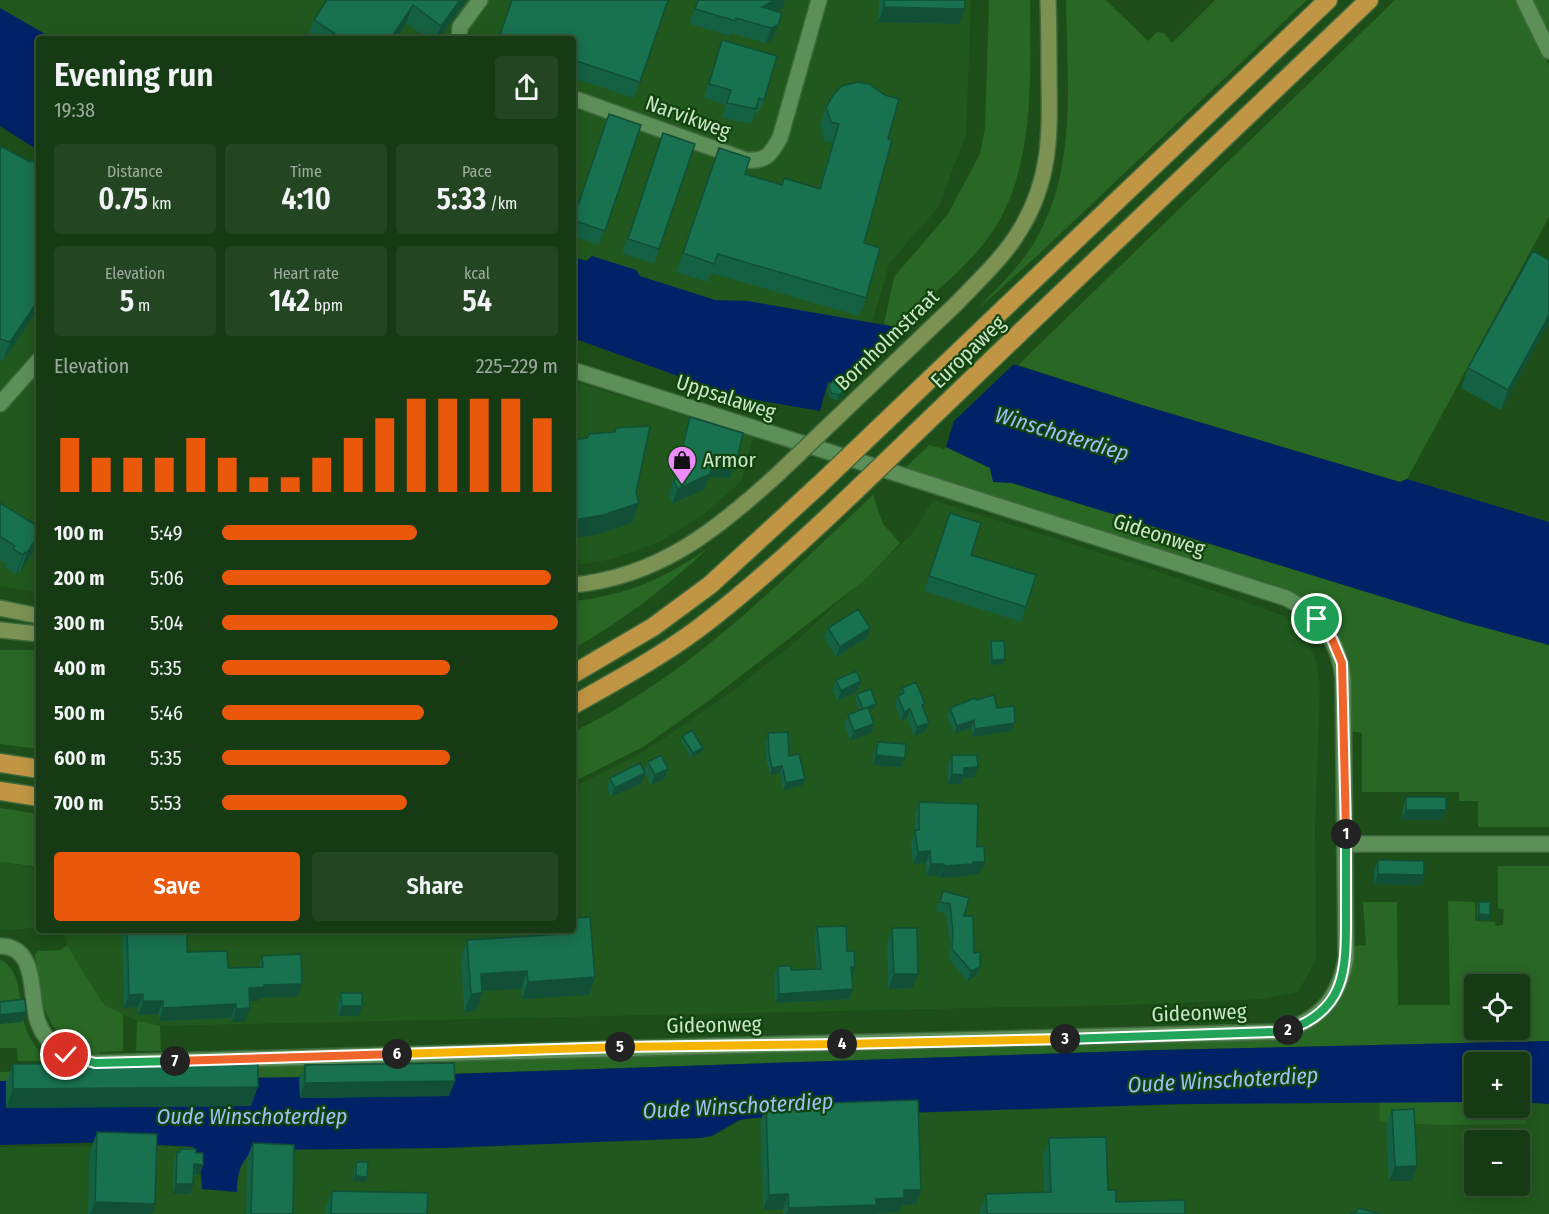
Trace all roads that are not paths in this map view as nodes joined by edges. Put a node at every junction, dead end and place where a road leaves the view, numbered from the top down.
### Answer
1 (480, 0) edge
2 (819, 0) edge
3 (1048, 0) edge
4 (1328, 0) edge
5 (1369, 0) edge
6 (1524, 0) edge
7 (459, 36) edge
8 (1549, 51) edge
9 (576, 99) edge
10 (36, 363) edge
11 (576, 371) edge
12 (0, 404) edge
13 (866, 464) joint
14 (576, 584) edge
15 (0, 608) edge
16 (36, 615) edge
17 (0, 630) edge
18 (36, 634) edge
19 (576, 672) edge
20 (576, 703) edge
21 (0, 763) edge
22 (36, 769) edge
23 (0, 791) edge
24 (36, 797) edge
25 (1346, 844) junction
26 (1549, 844) edge
27 (0, 946) edge

1 - 7 street
2 - 9 street, Narvikweg
3 - 14 street, Bornholmstraat, bridge
4 - 19 highway, Europaweg, bridge
5 - 20 highway, Europaweg, bridge
6 - 8 street
10 - 12 street
11 - 13 street, Uppsalaweg
13 - 25 street, Gideonweg
15 - 16 street
17 - 18 street
21 - 22 highway
23 - 24 highway
25 - 26 street
25 - 27 street, Gideonweg

